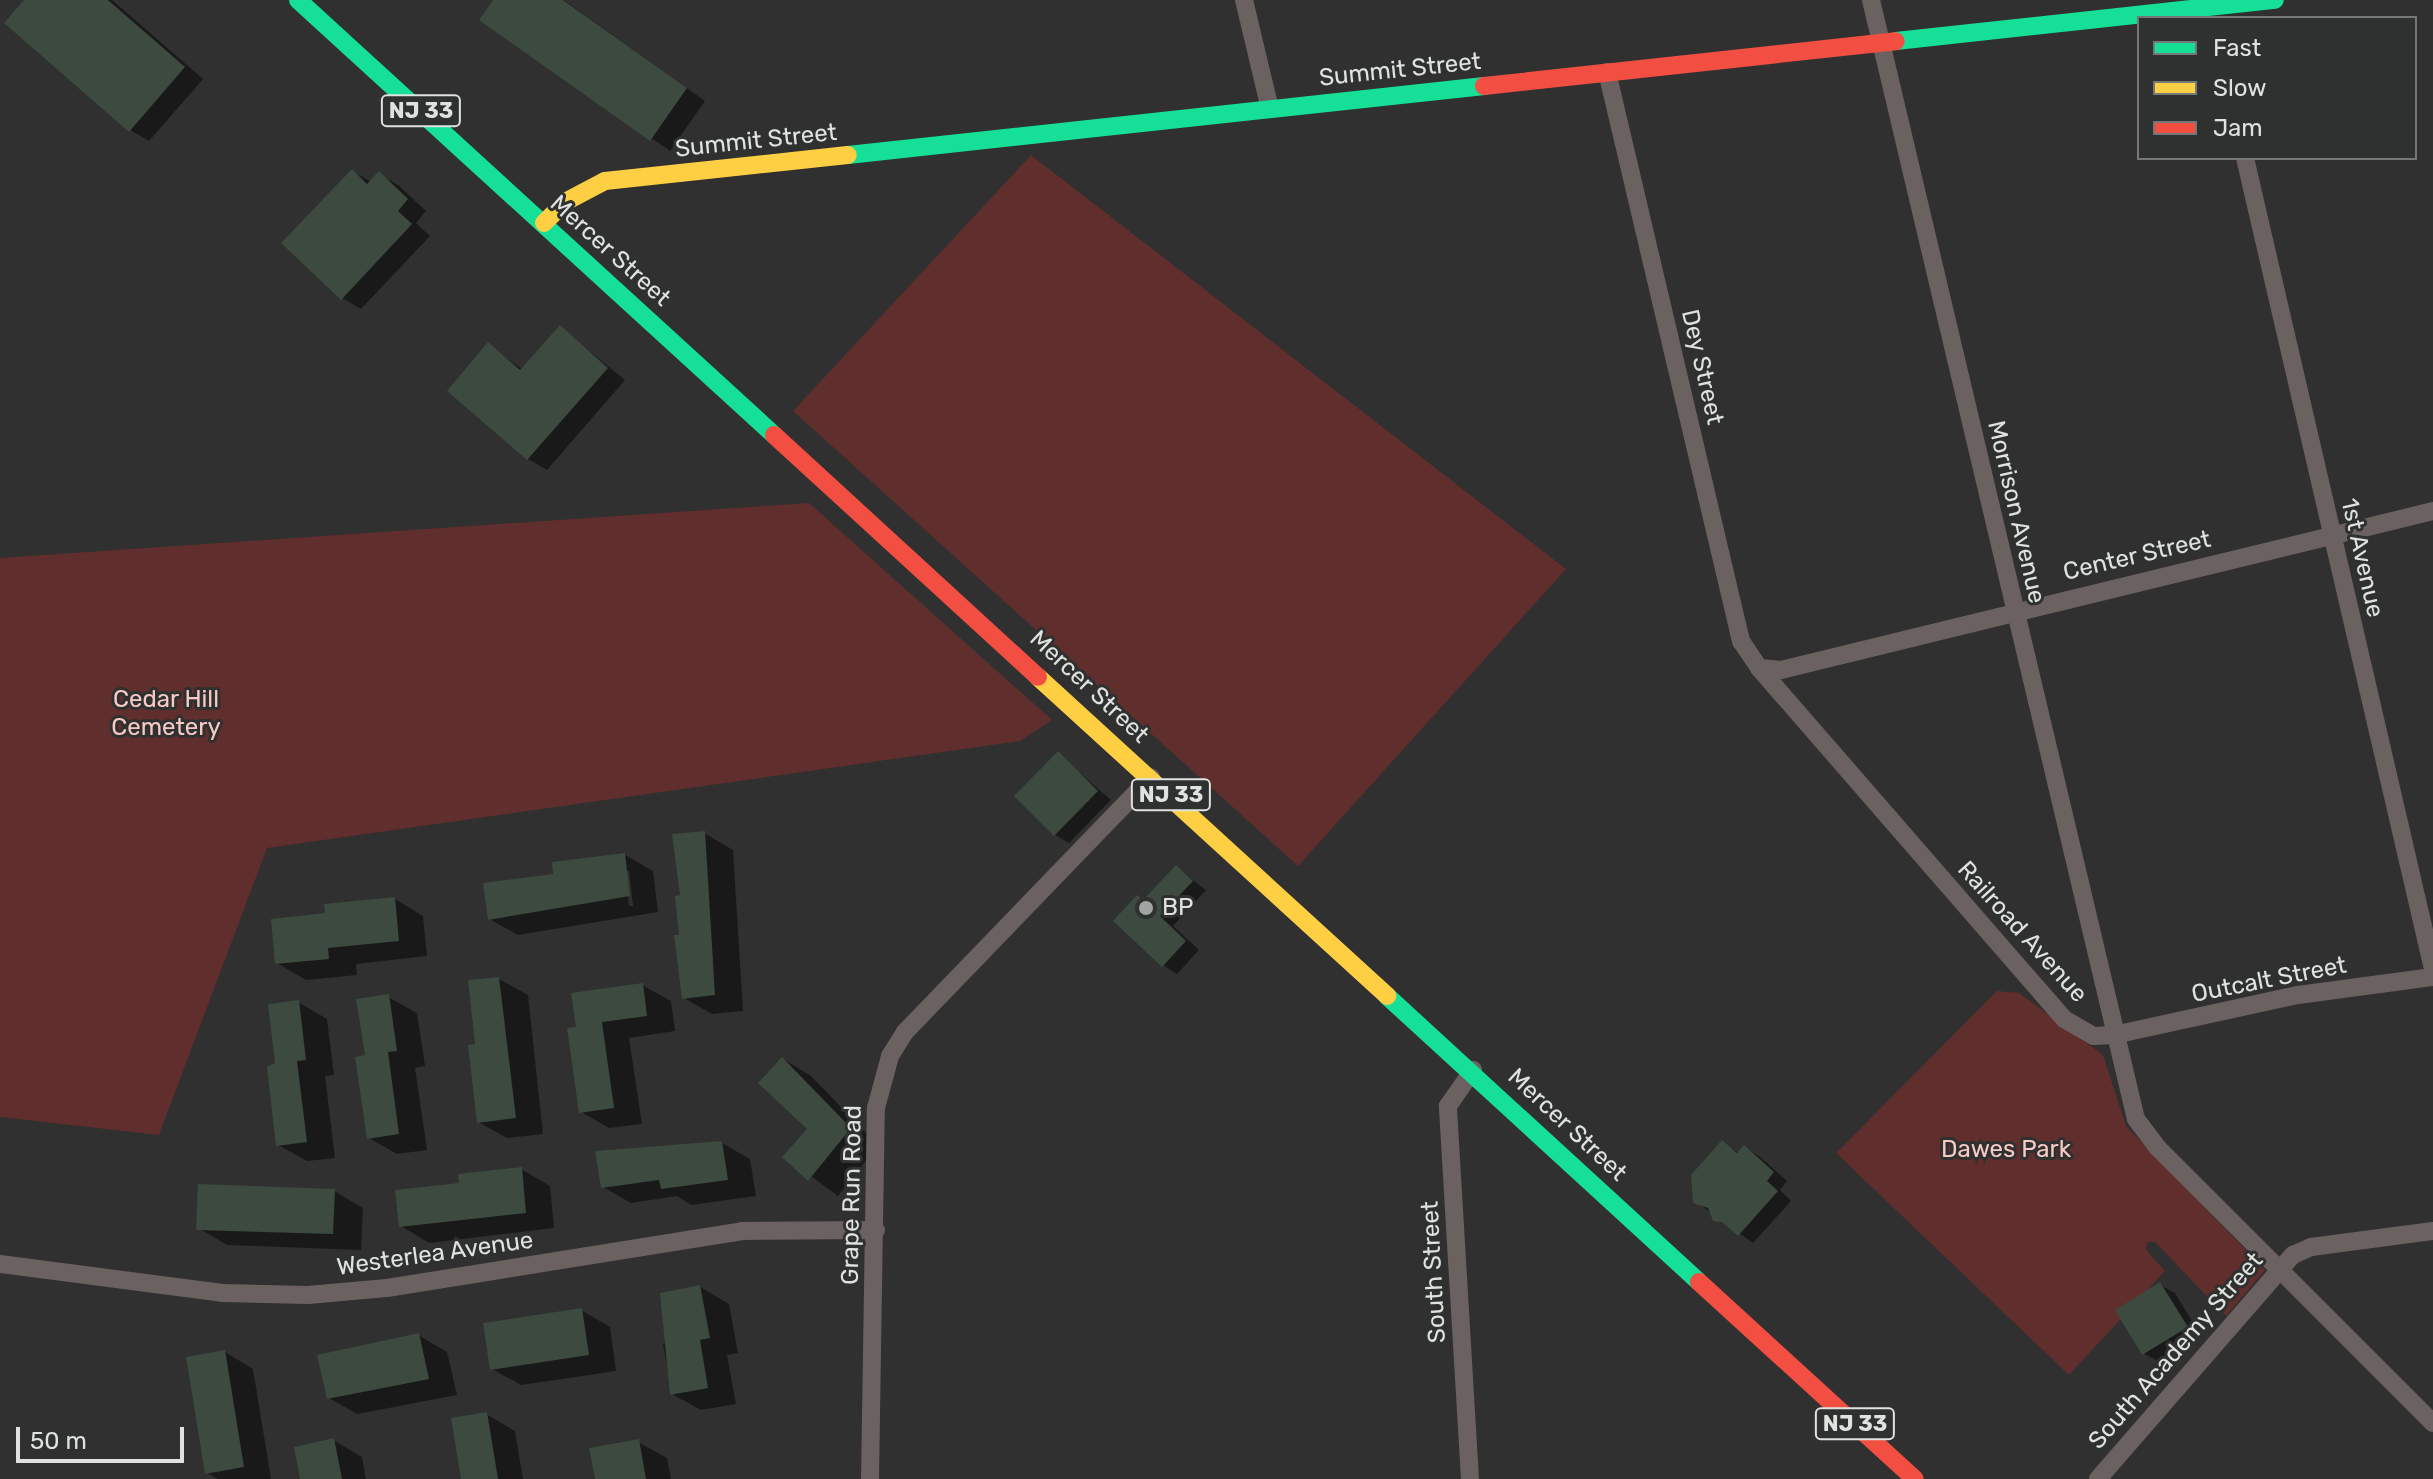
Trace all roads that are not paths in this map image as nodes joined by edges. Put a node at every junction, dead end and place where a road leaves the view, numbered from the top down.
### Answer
1 (298, 0) edge
2 (1244, 0) edge
3 (1871, 0) edge
4 (2275, 0) edge
5 (2212, 12) edge
6 (2168, 16) edge
7 (2137, 19) edge
8 (1881, 42) junction
9 (1607, 72) junction
10 (1270, 109) junction
11 (2245, 160) edge
12 (544, 223) junction
13 (2433, 511) edge
14 (2332, 535) junction
15 (2014, 610) junction
16 (1759, 668) junction
17 (1151, 777) junction
18 (2433, 969) edge
19 (2433, 977) edge
20 (2114, 1035) junction
21 (1473, 1070) junction
22 (876, 1230) junction
23 (2433, 1231) edge
24 (0, 1264) edge
25 (2279, 1267) junction
26 (2433, 1423) edge
27 (870, 1479) edge
28 (1470, 1479) edge
29 (1915, 1479) edge
30 (2098, 1479) edge

1 - 12 main road, Mercer Street / NJ 33
2 - 10 street
3 - 8 street, Morrison Avenue
4 - 5 main road, Summit Street
5 - 6 main road, Summit Street
7 - 8 main road, Summit Street
8 - 9 main road, Summit Street
8 - 15 street, Morrison Avenue
9 - 10 main road, Summit Street
9 - 16 street, Dey Street
10 - 12 main road, Summit Street
11 - 14 street, 1st Avenue
12 - 17 main road, Mercer Street / NJ 33
13 - 14 street, Center Street
14 - 15 street, Center Street
14 - 18 street, 1st Avenue
15 - 16 street, Center Street
15 - 20 street, Morrison Avenue
16 - 20 street, Railroad Avenue
17 - 21 main road, Mercer Street / NJ 33
17 - 22 street, Grape Run Road
19 - 20 street, Outcalt Street
20 - 25 street
21 - 28 street, South Street
21 - 29 main road, Mercer Street / NJ 33
22 - 24 street, Westerlea Avenue
22 - 27 street, Grape Run Road
23 - 25 street, South Academy Street
25 - 26 street
25 - 30 street, South Academy Street

